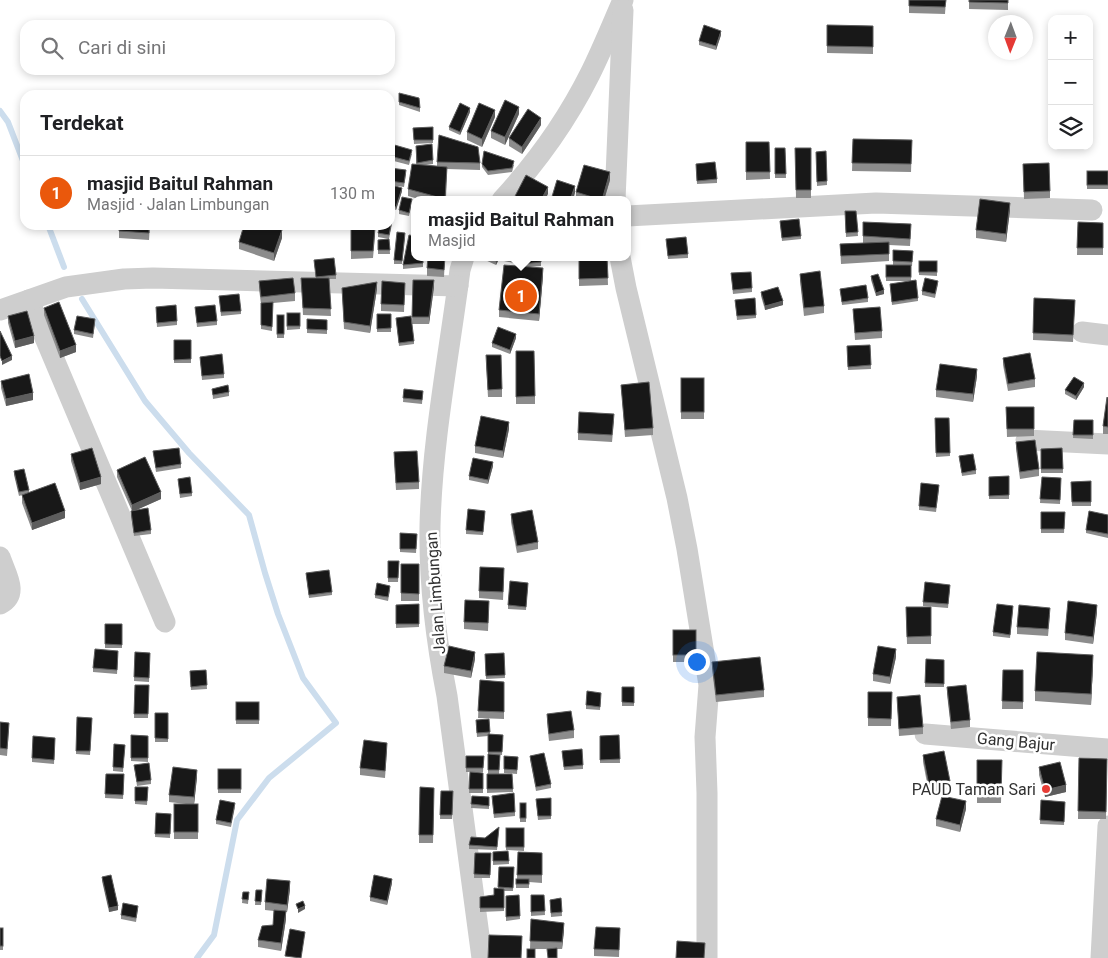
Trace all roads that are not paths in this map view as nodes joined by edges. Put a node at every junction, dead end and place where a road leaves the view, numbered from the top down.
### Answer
1 (623, 0) edge
2 (505, 196) edge
3 (615, 196) edge
4 (1092, 210) dead end
5 (631, 216) edge
6 (463, 261) edge
7 (621, 261) edge
8 (458, 286) junction
9 (29, 300) junction
10 (0, 310) edge
11 (1082, 332) dead end
12 (1108, 335) edge
13 (1026, 440) edge
14 (1108, 444) edge
15 (0, 557) edge
16 (0, 604) edge
17 (165, 622) dead end
18 (925, 734) edge
19 (1108, 749) edge
20 (1108, 826) edge
21 (1106, 904) edge
22 (482, 958) edge
23 (707, 958) edge
24 (1101, 958) edge

1 - 2 street
1 - 3 street
4 - 5 street
6 - 8 street, Jalan Limbungan
7 - 23 street
8 - 9 street
8 - 22 street, Jalan Limbungan
9 - 10 street
9 - 17 street
11 - 12 street
13 - 14 street
15 - 16 street
18 - 19 street, Gang Bajur
20 - 21 street
21 - 24 street

